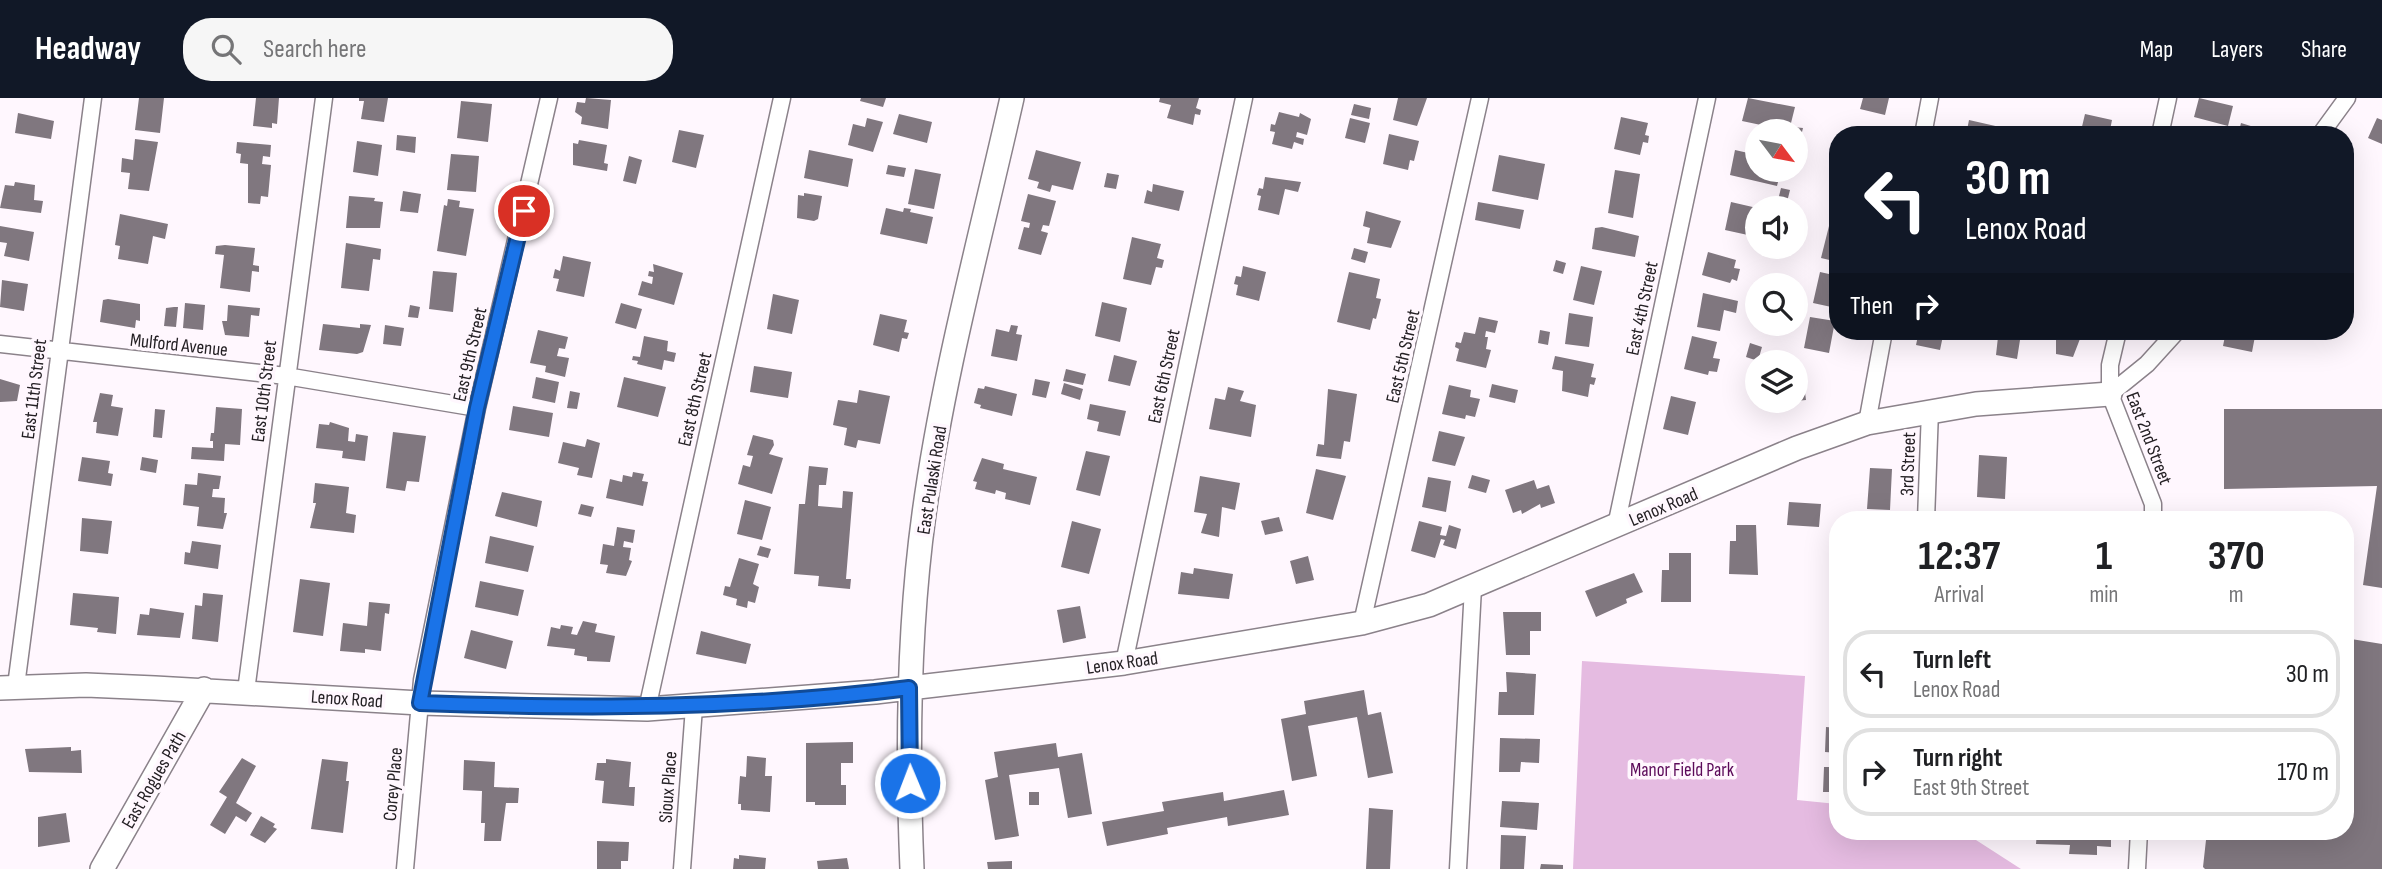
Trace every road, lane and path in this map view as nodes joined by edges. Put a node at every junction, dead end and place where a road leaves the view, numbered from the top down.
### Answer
1 (93, 98) edge
2 (324, 98) edge
3 (549, 98) edge
4 (782, 98) edge
5 (1012, 98) edge
6 (1244, 98) edge
7 (1480, 98) edge
8 (1707, 98) edge
9 (1930, 98) edge
10 (2168, 98) edge
11 (2347, 98) edge
12 (1925, 126) edge
13 (2162, 126) edge
14 (2327, 126) edge
15 (1882, 340) edge
16 (2116, 340) edge
17 (2169, 340) edge
18 (0, 344) edge
19 (60, 352) junction
20 (286, 376) junction
21 (2110, 394) junction
22 (477, 408) junction
23 (1930, 410) junction
24 (1867, 423) junction
25 (1926, 511) edge
26 (2153, 511) edge
27 (1616, 526) junction
28 (1473, 587) junction
29 (1362, 623) junction
30 (1124, 663) junction
31 (8, 687) edge
32 (909, 688) junction
33 (204, 690) junction
34 (246, 691) junction
35 (420, 703) junction
36 (694, 707) junction
37 (647, 709) junction
38 (2139, 840) edge
39 (102, 869) edge
40 (405, 869) edge
41 (682, 869) edge
42 (912, 869) edge
43 (1458, 869) edge
44 (2137, 869) edge

1 - 19 street, East 11th Street
2 - 20 street, East 10th Street
3 - 22 street, East 9th Street
4 - 37 street, East 8th Street
5 - 32 street, East Pulaski Road
6 - 30 street, East 6th Street
7 - 29 street, East 5th Street
8 - 27 street, East 4th Street
9 - 12 street
10 - 13 street
11 - 14 street
15 - 24 street
16 - 21 street, East 2nd Street
17 - 21 street
18 - 19 street, Mulford Avenue
19 - 20 street, Mulford Avenue
19 - 31 street, East 11th Street
20 - 22 street, Mulford Avenue
20 - 34 street, East 10th Street
21 - 23 street, Lenox Road
21 - 26 street, East 2nd Street
22 - 35 street, East 9th Street
23 - 24 street, Lenox Road
23 - 25 street, 3rd Street
24 - 27 street, Lenox Road
27 - 28 street, Lenox Road
28 - 29 street, Lenox Road
28 - 43 street
29 - 30 street, Lenox Road
30 - 32 street, Lenox Road
31 - 33 street, Lenox Road
32 - 36 street, Lenox Road
32 - 42 street, East Pulaski Road
33 - 34 street, Lenox Road
33 - 39 street, East Rogues Path
34 - 35 street, Lenox Road
35 - 37 street, Lenox Road
35 - 40 street, Corey Place
36 - 37 street, Lenox Road
36 - 41 street, Sioux Place
38 - 44 street

